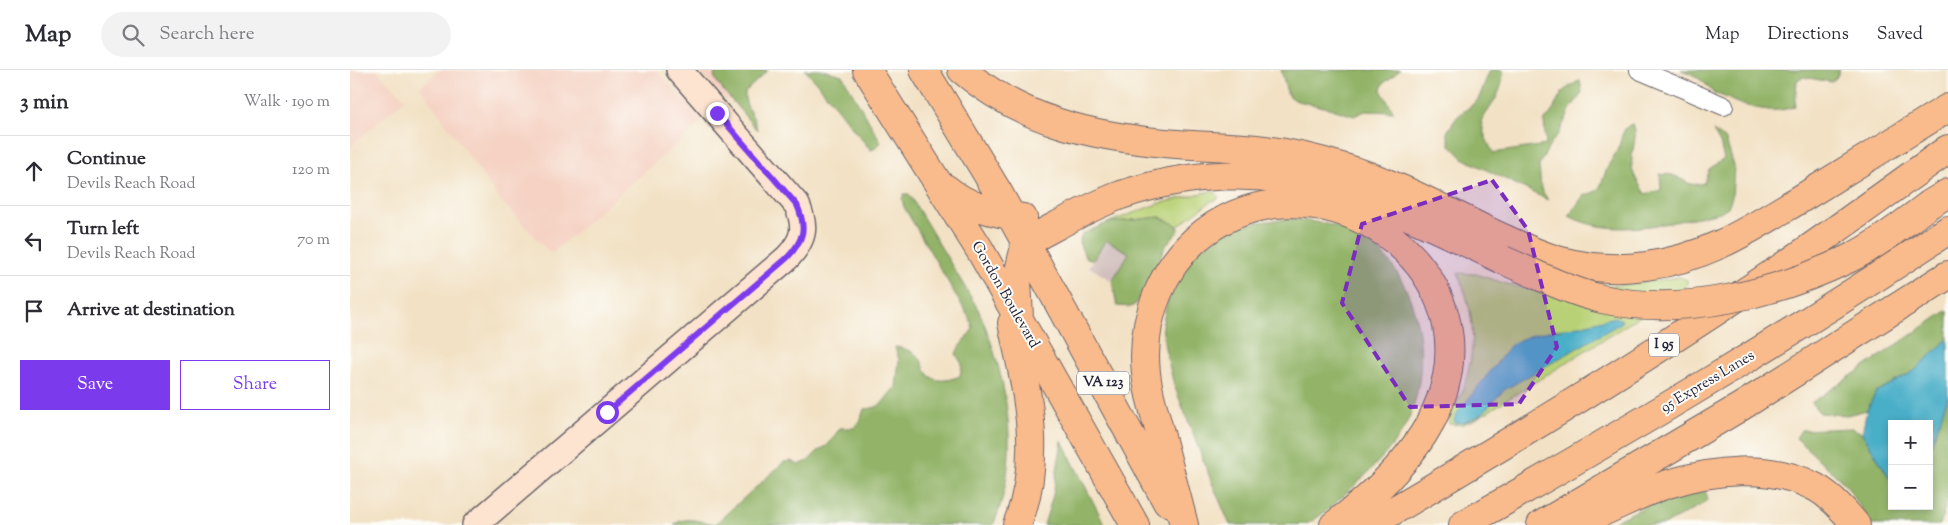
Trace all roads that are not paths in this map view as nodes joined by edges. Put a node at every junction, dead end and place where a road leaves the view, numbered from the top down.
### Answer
1 (679, 70) edge
2 (867, 70) edge
3 (903, 70) edge
4 (924, 70) edge
5 (962, 70) edge
6 (1639, 70) edge
7 (1724, 106) dead end
8 (1948, 108) edge
9 (1948, 149) edge
10 (938, 183) junction
11 (998, 192) junction
12 (1939, 199) edge
13 (1011, 216) junction
14 (1058, 225) junction
15 (1948, 230) edge
16 (1026, 242) junction
17 (1948, 275) edge
18 (1013, 308) junction
19 (475, 525) edge
20 (1017, 525) edge
21 (1135, 525) edge
22 (1180, 525) edge
23 (1184, 525) edge
24 (1334, 525) edge
25 (1369, 525) edge
26 (1463, 525) edge
27 (1541, 525) edge
28 (1569, 525) edge
29 (1856, 525) edge

1 - 19 street
2 - 10 highway, Gordon Boulevard / VA 123
3 - 11 highway
4 - 11 highway, VA 123
5 - 8 highway
6 - 7 street
9 - 25 highway, I 95
10 - 13 highway
10 - 18 highway, Gordon Boulevard / VA 123
11 - 13 highway, VA 123
12 - 14 highway, bridge
13 - 14 highway
13 - 16 highway, VA 123
14 - 16 highway
15 - 26 highway, 95 Express Lanes
16 - 18 highway
16 - 22 highway, VA 123
17 - 27 highway
18 - 20 highway
18 - 21 highway, Gordon Boulevard / VA 123
23 - 24 highway
28 - 29 highway

